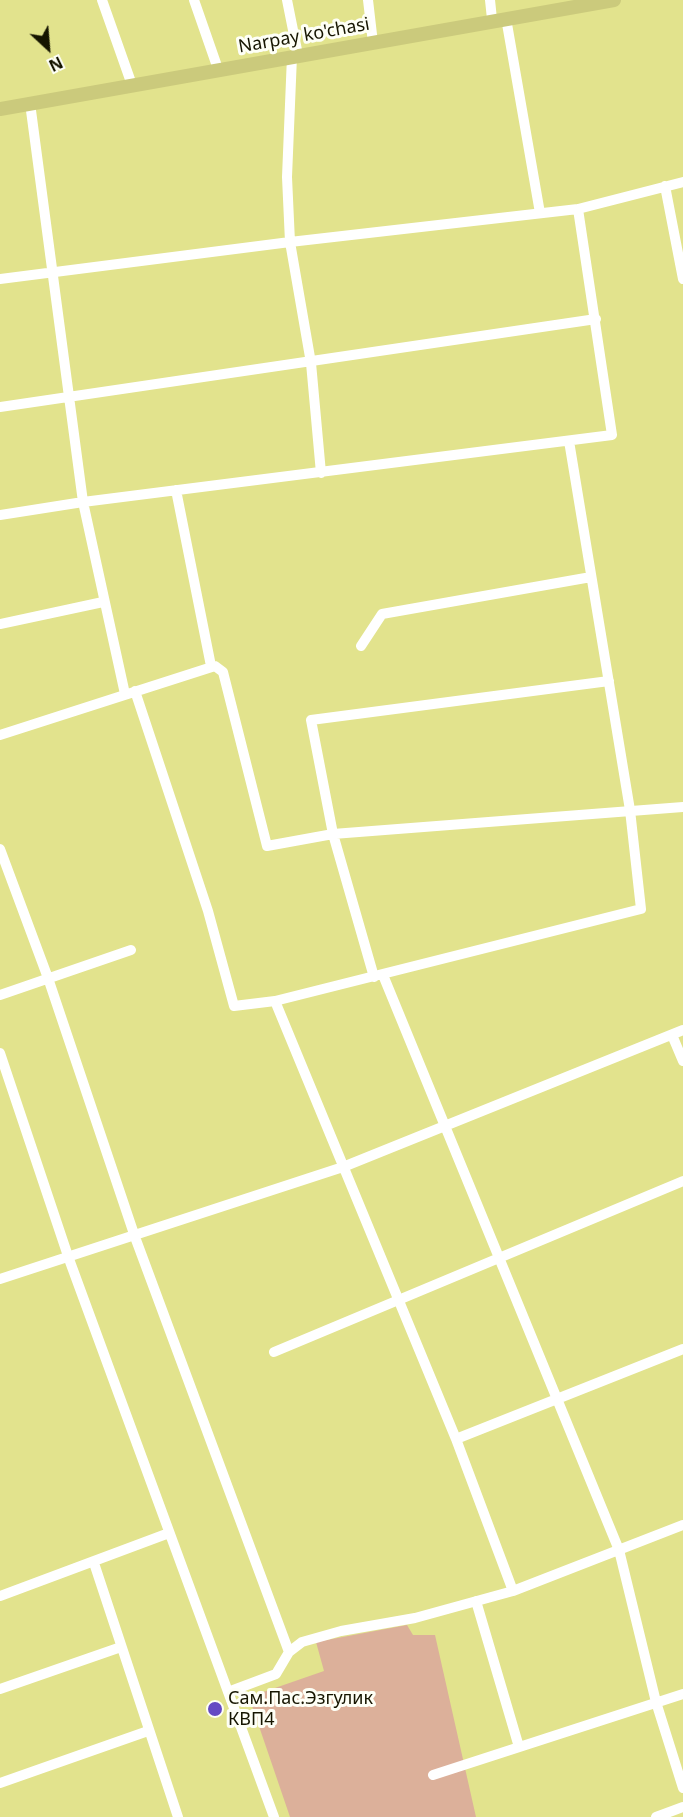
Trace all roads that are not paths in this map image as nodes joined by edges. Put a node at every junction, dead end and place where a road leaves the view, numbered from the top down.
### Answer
1 (102, 0) edge
2 (194, 0) edge
3 (287, 0) edge
4 (368, 0) edge
5 (490, 0) edge
6 (614, 0) edge
7 (499, 19) junction
8 (373, 43) junction
9 (295, 55) junction
10 (218, 69) junction
11 (132, 84) junction
12 (30, 103) junction
13 (0, 109) edge
14 (683, 182) edge
15 (665, 186) junction
16 (578, 209) junction
17 (540, 213) junction
18 (290, 242) junction
19 (53, 273) junction
20 (0, 279) edge
21 (683, 279) edge
22 (596, 319) junction
23 (311, 363) junction
24 (67, 398) junction
25 (0, 407) edge
26 (569, 441) junction
27 (321, 473) junction
28 (176, 490) junction
29 (83, 502) junction
30 (0, 515) edge
31 (591, 577) junction
32 (104, 602) junction
33 (0, 624) edge
34 (361, 646) dead end
35 (211, 666) junction
36 (609, 681) junction
37 (130, 693) junction
38 (0, 735) edge
39 (683, 807) edge
40 (630, 810) junction
41 (333, 834) junction
42 (0, 849) edge
43 (130, 950) dead end
44 (378, 976) junction
45 (48, 978) junction
46 (0, 995) edge
47 (275, 1001) junction
48 (683, 1030) edge
49 (672, 1035) junction
50 (0, 1053) edge
51 (683, 1061) edge
52 (442, 1126) junction
53 (343, 1167) junction
54 (683, 1181) edge
55 (135, 1237) junction
56 (69, 1258) junction
57 (497, 1258) junction
58 (0, 1279) edge
59 (397, 1300) junction
60 (683, 1349) edge
61 (274, 1352) dead end
62 (556, 1400) junction
63 (456, 1439) junction
64 (683, 1526) edge
65 (169, 1533) junction
66 (619, 1550) junction
67 (94, 1563) junction
68 (513, 1591) junction
69 (0, 1596) edge
70 (476, 1601) junction
71 (121, 1647) junction
72 (289, 1652) junction
73 (0, 1689) edge
74 (228, 1692) junction
75 (683, 1694) edge
76 (656, 1702) junction
77 (148, 1731) junction
78 (519, 1747) junction
79 (433, 1775) dead end
80 (0, 1783) edge
81 (683, 1788) edge
82 (683, 1808) edge
83 (176, 1816) edge
84 (274, 1817) edge
85 (656, 1817) edge

1 - 11 street
2 - 10 street
3 - 9 street
4 - 8 street
5 - 7 street
6 - 7 main road, Narpay ko'chasi
7 - 8 main road, Narpay ko'chasi
7 - 17 street
8 - 9 main road, Narpay ko'chasi
9 - 10 main road, Narpay ko'chasi
9 - 18 street
10 - 11 main road, Narpay ko'chasi
11 - 12 main road, Narpay ko'chasi
12 - 13 main road, Narpay ko'chasi
12 - 19 street
14 - 15 street
15 - 16 street
15 - 21 street
16 - 17 street
16 - 22 street
17 - 18 street
18 - 19 street
18 - 23 street
19 - 20 street
19 - 24 street
22 - 23 street
22 - 26 street
23 - 24 street
23 - 27 street
24 - 25 street
24 - 29 street
26 - 27 street
26 - 31 street
27 - 28 street
28 - 29 street
28 - 35 street
29 - 30 street
29 - 32 street
31 - 34 street
31 - 36 street
32 - 33 street
32 - 37 street
35 - 37 street
35 - 41 street
36 - 40 street
36 - 41 street
37 - 38 street
37 - 47 street
39 - 40 street
40 - 41 street
40 - 44 street
41 - 44 street
42 - 45 street
43 - 45 street
44 - 47 street
44 - 52 street
45 - 46 street
45 - 55 street
47 - 53 street
48 - 49 street
49 - 51 street
49 - 52 street
50 - 56 street
52 - 53 street
52 - 57 street
53 - 55 street
53 - 59 street
54 - 57 street
55 - 56 street
55 - 72 street
56 - 58 street
56 - 65 street
57 - 59 street
57 - 62 street
59 - 61 street
59 - 63 street
60 - 62 street
62 - 63 street
62 - 66 street
63 - 68 street
64 - 66 street
65 - 67 street
65 - 74 street
66 - 68 street
66 - 76 street
67 - 69 street
67 - 71 street
68 - 70 street
70 - 72 street
70 - 78 street
71 - 73 street
71 - 77 street
72 - 74 street
74 - 84 street
75 - 76 street
76 - 78 street
76 - 81 street
77 - 80 street
77 - 83 street
78 - 79 street
82 - 85 street

